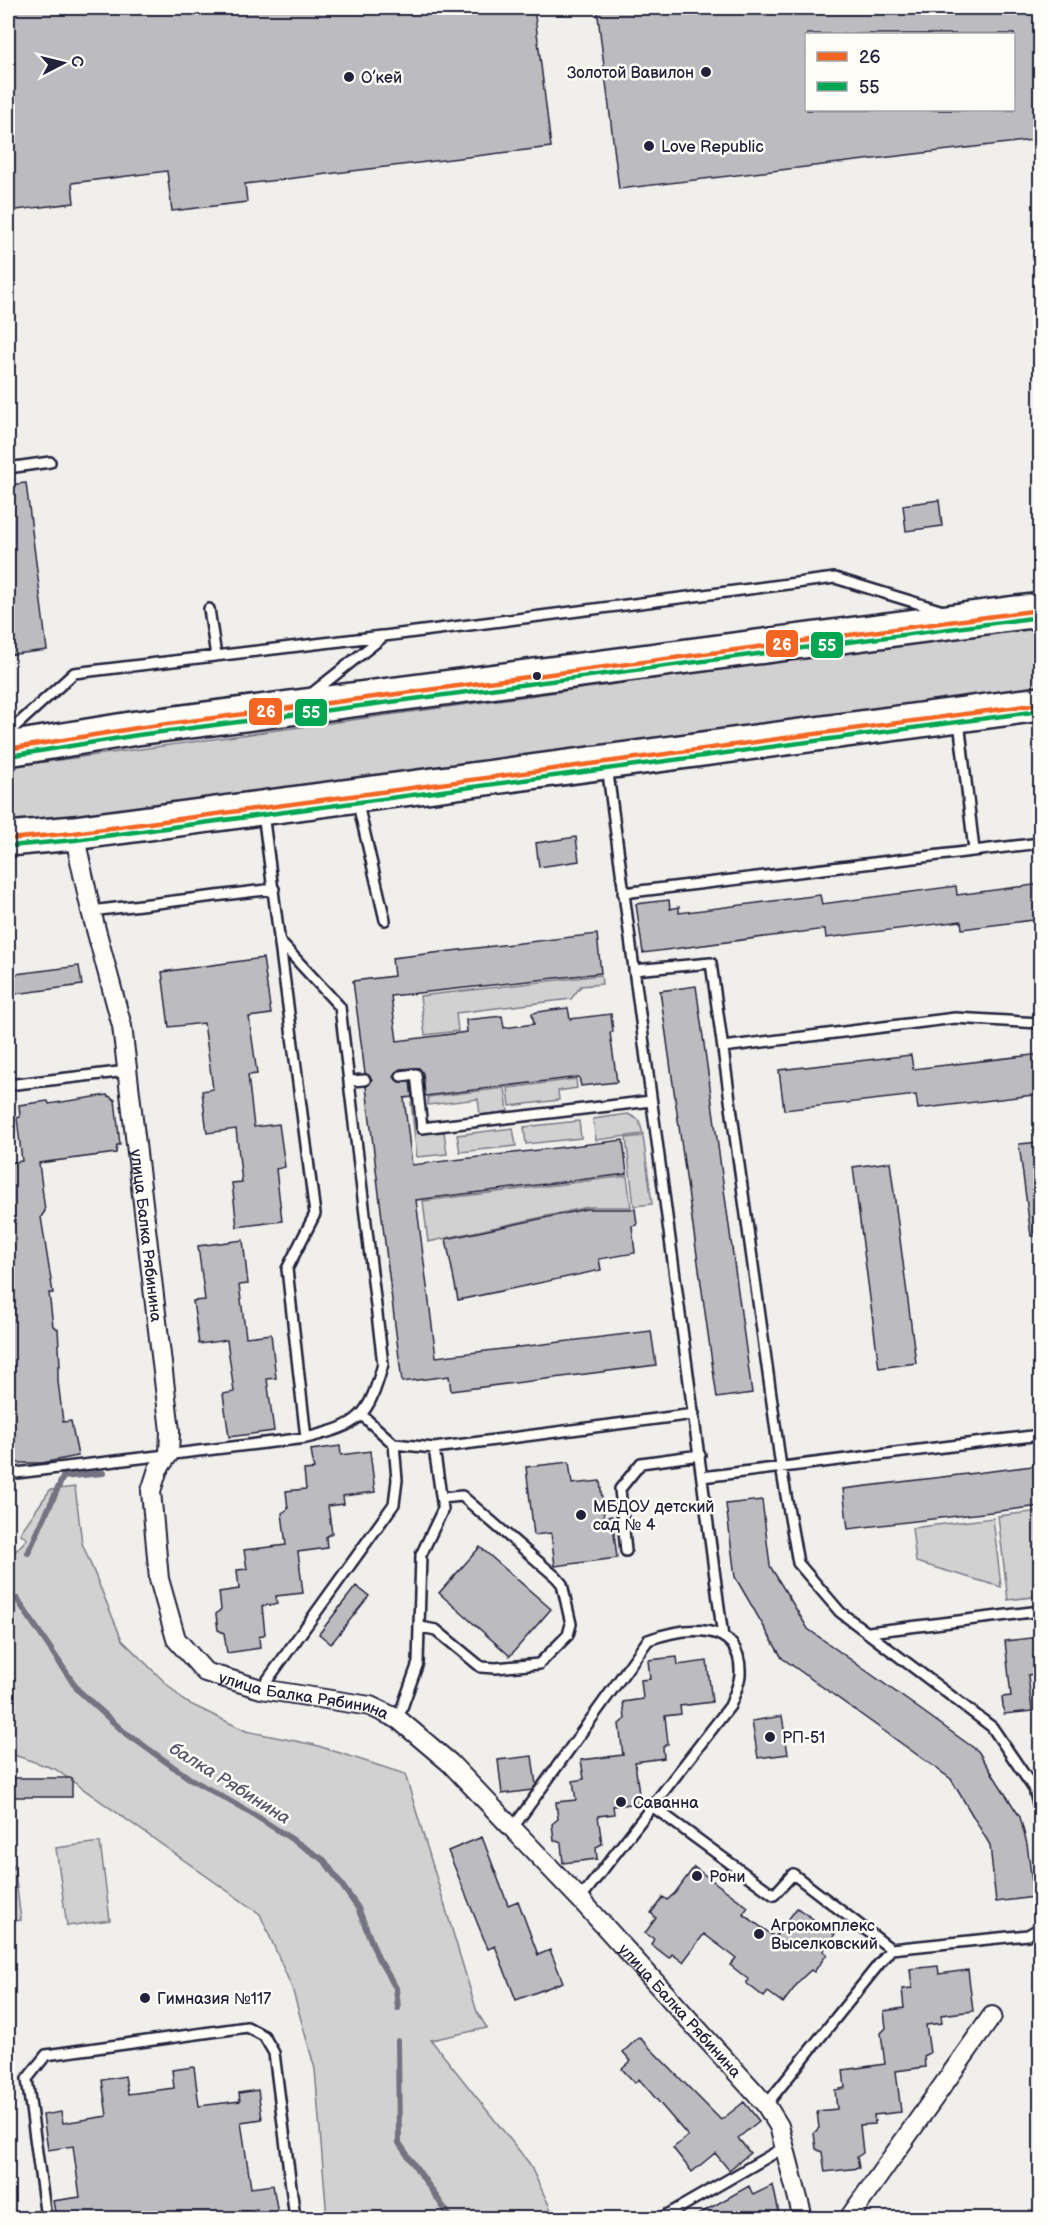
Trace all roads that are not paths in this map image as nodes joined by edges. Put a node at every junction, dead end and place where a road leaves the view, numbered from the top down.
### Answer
1 (50, 462) dead end
2 (8, 468) edge
3 (209, 609) dead end
4 (1041, 610) edge
5 (971, 619) junction
6 (384, 636) junction
7 (216, 656) junction
8 (1041, 704) edge
9 (293, 708) junction
10 (958, 715) junction
11 (8, 733) edge
12 (8, 749) edge
13 (606, 761) junction
14 (356, 794) junction
15 (262, 807) junction
16 (74, 833) junction
17 (8, 839) edge
18 (1041, 843) edge
19 (974, 850) junction
20 (274, 890) junction
21 (623, 893) junction
22 (91, 910) junction
23 (385, 920) dead end
24 (281, 943) junction
25 (634, 970) junction
26 (1041, 1023) edge
27 (723, 1047) junction
28 (128, 1071) junction
29 (401, 1076) dead end
30 (365, 1080) dead end
31 (350, 1081) junction
32 (8, 1085) edge
33 (651, 1101) junction
34 (694, 1414) junction
35 (363, 1416) junction
36 (1041, 1435) edge
37 (306, 1438) junction
38 (394, 1444) junction
39 (434, 1448) junction
40 (169, 1454) junction
41 (700, 1455) junction
42 (781, 1467) junction
43 (8, 1474) edge
44 (702, 1477) junction
45 (442, 1498) junction
46 (626, 1551) dead end
47 (1041, 1611) edge
48 (420, 1627) junction
49 (869, 1632) junction
50 (723, 1636) junction
51 (261, 1689) junction
52 (398, 1719) junction
53 (1037, 1788) edge
54 (652, 1806) junction
55 (1041, 1812) edge
56 (512, 1829) junction
57 (580, 1899) junction
58 (1041, 1928) edge
59 (891, 1949) junction
60 (992, 2016) dead end
61 (766, 2105) junction
62 (785, 2147) junction
63 (665, 2216) dead end
64 (46, 2218) edge
65 (295, 2218) edge
66 (803, 2218) edge
67 (849, 2218) edge

1 - 2 lane
3 - 7 lane
4 - 5 highway
5 - 6 lane
5 - 9 highway
6 - 7 lane
6 - 9 lane
7 - 11 lane
8 - 10 highway
9 - 12 highway
10 - 13 highway
10 - 19 lane
13 - 14 highway
13 - 21 lane
14 - 15 highway
14 - 23 lane
15 - 16 highway
15 - 20 lane
16 - 17 highway
16 - 22 street, улица Балка Рябинина
18 - 19 lane
19 - 21 lane
20 - 22 lane
20 - 24 lane
21 - 25 lane
22 - 28 street, улица Балка Рябинина
24 - 31 lane
24 - 37 lane
25 - 27 lane
25 - 33 lane
26 - 27 lane
27 - 42 lane
28 - 32 lane
28 - 40 street, улица Балка Рябинина
29 - 33 lane
30 - 31 lane
31 - 35 lane
33 - 34 lane
34 - 39 lane
34 - 41 lane
35 - 37 lane
35 - 38 lane
36 - 42 lane
37 - 40 lane
38 - 39 lane
38 - 51 lane
39 - 45 lane
40 - 43 lane
40 - 51 street, улица Балка Рябинина
41 - 44 lane
41 - 46 lane
42 - 44 lane
42 - 49 lane
44 - 50 lane
45 - 48 lane
45 - 48 lane
47 - 49 lane
48 - 52 lane
49 - 53 lane
50 - 54 lane
50 - 56 lane
51 - 52 street, улица Балка Рябинина
52 - 56 street, улица Балка Рябинина
53 - 55 lane
54 - 57 lane
54 - 59 lane
56 - 57 street, улица Балка Рябинина
57 - 61 street, улица Балка Рябинина
58 - 59 lane
59 - 61 lane
60 - 67 street
61 - 62 street, улица Балка Рябинина
62 - 63 lane
62 - 66 street, улица Балка Рябинина
64 - 65 lane

